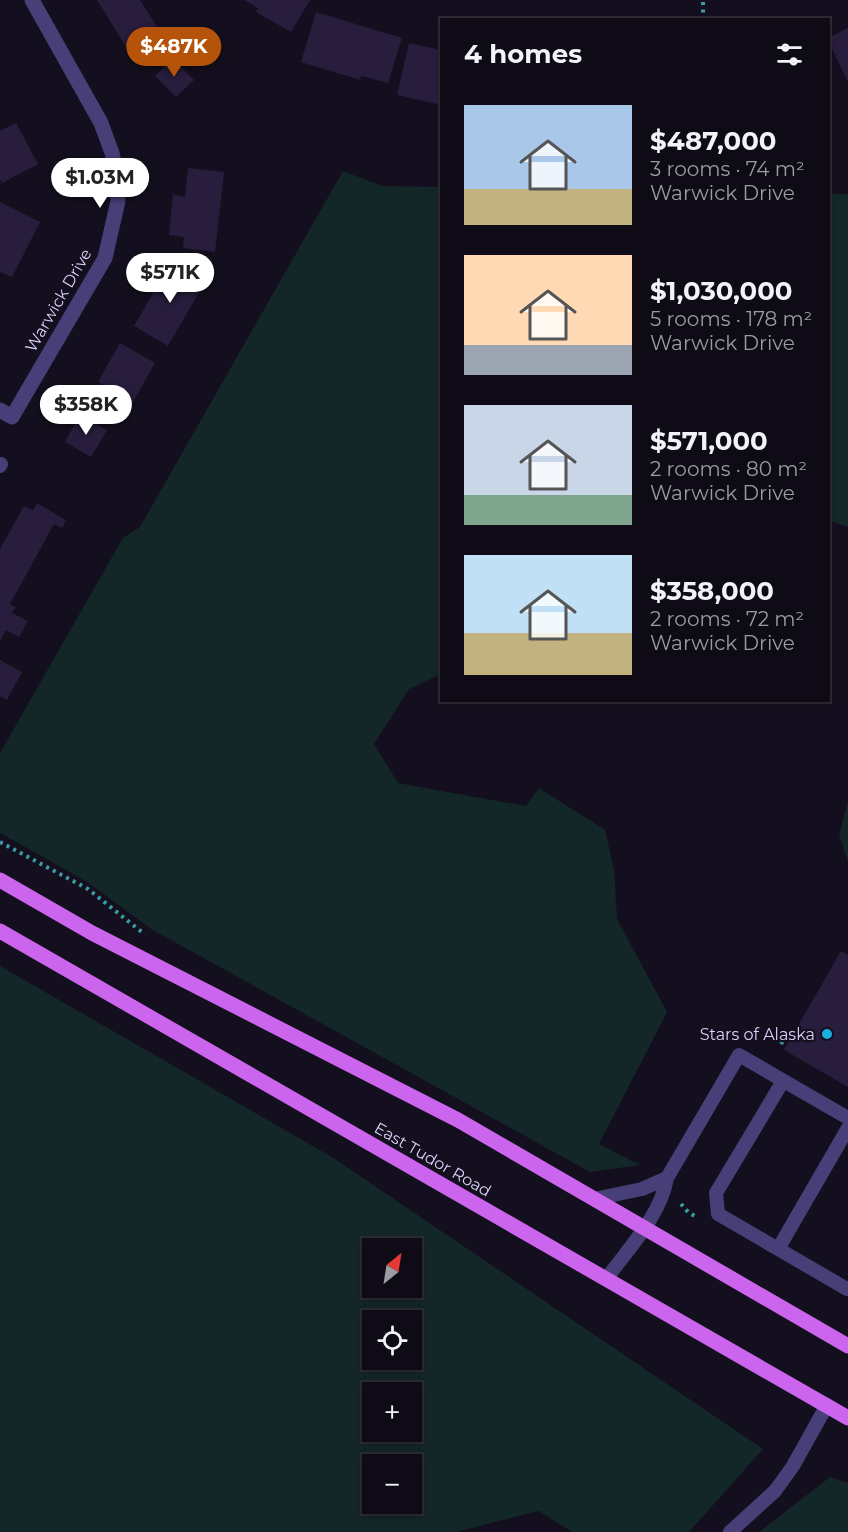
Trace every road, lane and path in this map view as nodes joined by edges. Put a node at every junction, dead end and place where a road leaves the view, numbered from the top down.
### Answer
1 (32, 0) edge
2 (703, 0) edge
3 (702, 18) edge
4 (6, 413) edge
5 (0, 842) edge
6 (0, 880) edge
7 (0, 932) edge
8 (147, 936) dead end
9 (789, 1031) dead end
10 (782, 1044) dead end
11 (783, 1081) junction
12 (848, 1118) edge
13 (848, 1128) edge
14 (667, 1178) junction
15 (594, 1199) junction
16 (644, 1228) junction
17 (778, 1249) junction
18 (607, 1278) junction
19 (848, 1288) edge
20 (848, 1346) edge
21 (827, 1405) junction
22 (848, 1418) edge
23 (730, 1532) edge

1 - 4 street, Warwick Drive
2 - 3 path
5 - 8 path
6 - 15 main road
7 - 18 main road, East Tudor Road
9 - 10 path
11 - 12 lane
11 - 14 lane
11 - 17 lane
13 - 17 lane
14 - 15 lane
14 - 16 lane
15 - 16 main road
16 - 18 lane
16 - 20 main road
17 - 19 lane
18 - 21 main road, East Tudor Road
21 - 22 main road, East Tudor Road
21 - 23 lane

